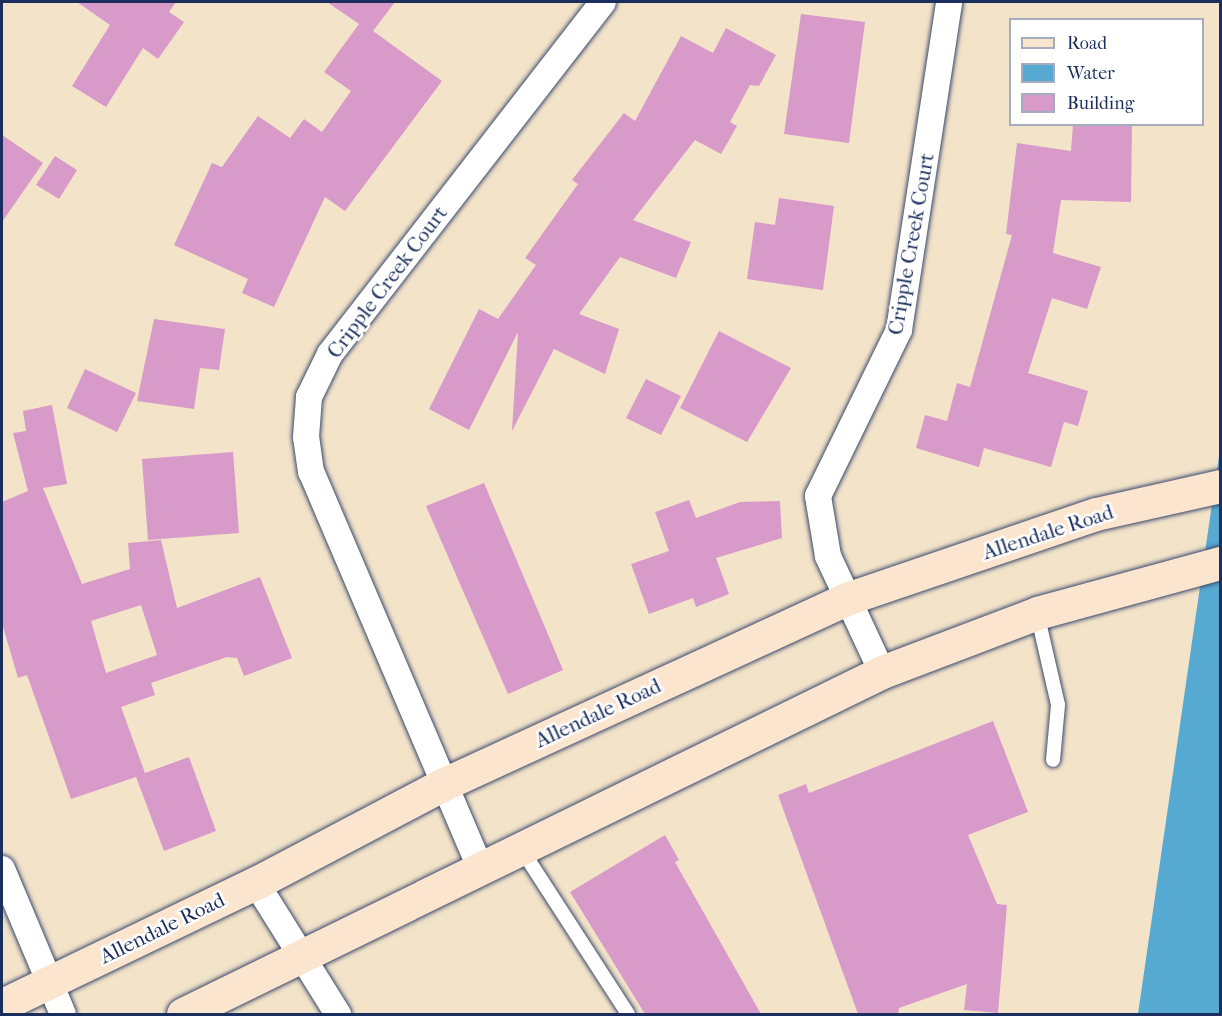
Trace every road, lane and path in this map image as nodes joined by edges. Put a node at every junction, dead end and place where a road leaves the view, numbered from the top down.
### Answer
1 (603, 2) edge
2 (949, 2) edge
3 (1221, 486) edge
4 (1221, 563) edge
5 (849, 598) junction
6 (1036, 613) junction
7 (882, 672) junction
8 (1053, 760) dead end
9 (442, 784) junction
10 (519, 846) junction
11 (479, 865) junction
12 (2, 869) edge
13 (256, 882) junction
14 (302, 957) junction
15 (49, 983) junction
16 (2, 1005) edge
17 (63, 1014) edge
18 (183, 1014) edge
19 (338, 1014) edge
20 (628, 1014) edge

1 - 9 street, Cripple Creek Court
2 - 5 street, Cripple Creek Court
3 - 5 main road, Allendale Road
4 - 6 main road
5 - 7 street, Cripple Creek Court
5 - 9 main road, Allendale Road
6 - 7 main road
6 - 8 lane
7 - 10 main road
9 - 11 street, Cripple Creek Court
9 - 13 main road, Allendale Road
10 - 11 main road
10 - 20 lane
11 - 14 main road
12 - 15 street
13 - 14 street
13 - 15 main road, Allendale Road
14 - 18 main road
14 - 19 street
15 - 16 main road, Allendale Road
15 - 17 street

